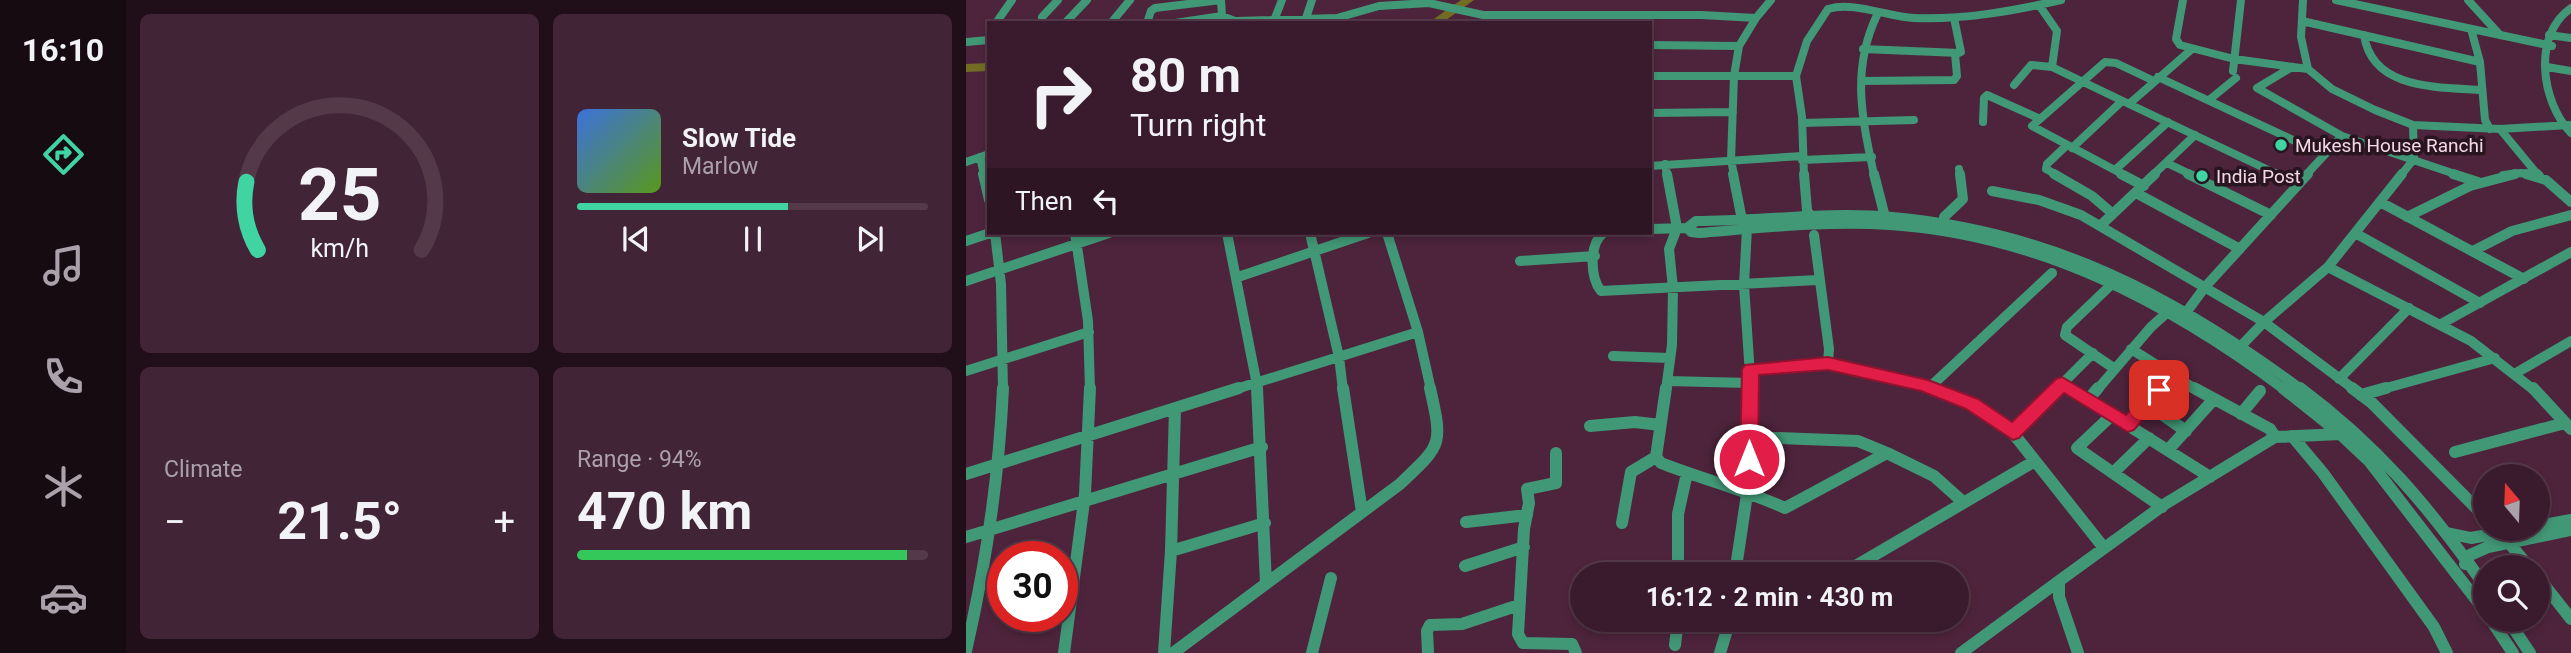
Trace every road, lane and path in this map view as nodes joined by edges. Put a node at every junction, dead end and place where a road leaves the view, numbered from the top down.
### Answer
1 (1012, 0) edge
2 (1058, 0) edge
3 (1087, 0) edge
4 (1130, 0) edge
5 (1221, 0) edge
6 (1282, 0) edge
7 (1312, 0) edge
8 (1771, 0) edge
9 (2061, 0) edge
10 (2183, 0) edge
11 (2241, 0) edge
12 (2304, 0) edge
13 (2336, 0) edge
14 (2468, 0) edge
15 (1439, 2) edge
16 (2045, 2) edge
17 (1835, 3) edge
18 (2571, 10) edge
19 (1877, 15) junction
20 (1222, 16) junction
21 (1042, 17) dead end
22 (1275, 18) junction
23 (1306, 18) junction
24 (1756, 18) junction
25 (1954, 18) junction
26 (1501, 19) edge
27 (997, 21) edge
28 (1067, 21) edge
29 (1113, 21) edge
30 (1148, 21) edge
31 (1188, 21) edge
32 (1232, 21) edge
33 (1244, 21) edge
34 (2302, 21) junction
35 (2471, 29) junction
36 (2364, 35) junction
37 (2501, 35) junction
38 (2552, 36) junction
39 (2571, 38) edge
40 (986, 41) edge
41 (966, 42) edge
42 (1652, 45) edge
43 (2548, 45) junction
44 (1739, 47) junction
45 (1863, 48) junction
46 (2192, 49) junction
47 (1955, 54) junction
48 (2234, 59) junction
49 (2480, 62) junction
50 (2052, 67) junction
51 (2292, 67) junction
52 (2550, 68) junction
53 (2308, 69) junction
54 (2571, 71) edge
55 (1652, 76) edge
56 (1734, 76) junction
57 (1796, 76) junction
58 (2156, 79) junction
59 (1862, 81) junction
60 (2080, 81) junction
61 (2014, 85) dead end
62 (2482, 90) junction
63 (2209, 100) junction
64 (2126, 102) junction
65 (1733, 112) junction
66 (1652, 113) edge
67 (2038, 118) junction
68 (1913, 120) dead end
69 (1866, 121) junction
70 (1983, 122) dead end
71 (2168, 122) junction
72 (1802, 123) junction
73 (2413, 125) junction
74 (2568, 127) edge
75 (2495, 129) junction
76 (2195, 135) junction
77 (2342, 136) junction
78 (2069, 147) junction
79 (2323, 154) junction
80 (984, 156) edge
81 (1872, 157) junction
82 (1802, 158) junction
83 (2414, 159) junction
84 (1731, 160) junction
85 (966, 162) edge
86 (2167, 163) junction
87 (1665, 164) junction
88 (1652, 166) edge
89 (1959, 169) dead end
90 (2115, 170) junction
91 (2539, 176) junction
92 (987, 182) edge
93 (2477, 182) junction
94 (2297, 184) junction
95 (2144, 186) junction
96 (1992, 191) dead end
97 (2136, 193) junction
98 (2380, 202) junction
99 (2571, 202) edge
100 (2113, 214) junction
101 (2271, 215) junction
102 (2571, 215) edge
103 (2407, 216) junction
104 (1885, 217) junction
105 (1744, 224) junction
106 (1944, 224) junction
107 (1813, 226) junction
108 (2100, 226) junction
109 (1682, 228) junction
110 (1652, 229) edge
111 (2355, 233) junction
112 (987, 234) edge
113 (995, 235) edge
114 (1095, 235) edge
115 (1228, 235) edge
116 (1311, 235) edge
117 (1362, 235) edge
118 (1388, 235) edge
119 (1600, 235) edge
120 (1075, 238) edge
121 (966, 241) edge
122 (2240, 249) junction
123 (1316, 250) junction
124 (2473, 251) junction
125 (2571, 252) edge
126 (1595, 256) junction
127 (1520, 261) dead end
128 (2328, 267) junction
129 (1000, 270) junction
130 (2053, 273) dead end
131 (1238, 277) junction
132 (2107, 277) junction
133 (2524, 279) junction
134 (1818, 280) junction
135 (966, 281) edge
136 (1744, 285) junction
137 (2205, 287) junction
138 (1673, 288) junction
139 (2480, 303) junction
140 (2409, 308) junction
141 (2170, 310) junction
142 (2188, 310) junction
143 (2264, 323) junction
144 (2441, 324) junction
145 (1089, 332) junction
146 (1419, 332) junction
147 (2568, 346) edge
148 (2240, 348) junction
149 (2131, 349) junction
150 (2093, 353) junction
151 (1613, 356) dead end
152 (1339, 357) junction
153 (1670, 358) junction
154 (2495, 358) junction
155 (1003, 359) junction
156 (1828, 363) junction
157 (1751, 369) junction
158 (2115, 369) junction
159 (966, 371) edge
160 (2516, 373) junction
161 (2171, 376) junction
162 (2339, 379) junction
163 (1667, 381) junction
164 (1257, 383) junction
165 (1749, 383) junction
166 (2062, 384) junction
167 (1930, 387) junction
168 (2260, 391) dead end
169 (2361, 396) junction
170 (2088, 400) junction
171 (2214, 400) junction
172 (2147, 404) junction
173 (1175, 409) junction
174 (2241, 414) junction
175 (2112, 415) junction
176 (1660, 425) junction
177 (2128, 425) junction
178 (1590, 426) dead end
179 (2568, 426) edge
180 (2186, 431) junction
181 (2013, 433) junction
182 (2341, 434) junction
183 (1088, 436) junction
184 (2292, 436) junction
185 (1749, 437) junction
186 (2276, 437) junction
187 (2149, 438) junction
188 (1262, 447) junction
189 (2168, 450) junction
190 (2455, 452) dead end
191 (1556, 453) dead end
192 (1888, 453) junction
193 (1656, 457) junction
194 (2035, 461) junction
195 (997, 464) junction
196 (1687, 473) junction
197 (966, 474) edge
198 (1174, 474) junction
199 (2113, 474) junction
200 (2210, 477) junction
201 (1746, 491) junction
202 (1085, 501) junction
203 (1962, 502) junction
204 (2473, 504) edge
205 (2162, 506) junction
206 (1362, 512) junction
207 (1527, 515) junction
208 (2571, 520) edge
209 (1466, 522) dead end
210 (1265, 523) junction
211 (1622, 523) dead end
212 (2550, 524) edge
213 (2420, 525) junction
214 (989, 530) junction
215 (2571, 530) edge
216 (2444, 531) junction
217 (2550, 532) edge
218 (966, 537) edge
219 (2473, 538) edge
220 (2492, 541) edge
221 (2507, 541) edge
222 (1524, 547) junction
223 (2104, 548) junction
224 (1171, 551) junction
225 (2519, 555) edge
226 (1678, 562) edge
227 (1737, 562) edge
228 (1862, 562) edge
229 (2468, 562) junction
230 (1465, 566) dead end
231 (2473, 569) edge
232 (2456, 570) junction
233 (1331, 578) dead end
234 (2059, 581) junction
235 (1266, 584) junction
236 (2550, 592) edge
237 (2473, 594) edge
238 (1518, 605) junction
239 (2571, 619) edge
240 (1677, 632) edge
241 (1726, 632) edge
242 (2499, 632) edge
243 (2516, 632) edge
244 (1675, 645) dead end
245 (1518, 647) edge
246 (1978, 647) edge
247 (966, 651) edge
248 (1064, 653) edge
249 (1164, 653) edge
250 (1173, 653) edge
251 (1312, 653) edge
252 (1429, 653) edge
253 (1576, 653) edge
254 (1720, 653) edge
255 (1961, 653) edge
256 (2078, 653) edge
257 (2447, 653) edge
258 (2513, 653) edge
259 (2530, 653) edge

1 - 27 street
2 - 21 street
3 - 28 street
4 - 29 street
5 - 20 street
5 - 30 street
6 - 22 street
7 - 23 street
8 - 24 street
9 - 16 street
10 - 46 street
11 - 48 street
12 - 34 street
13 - 35 street
14 - 37 street
15 - 23 street
15 - 26 street
16 - 25 street
16 - 50 street
17 - 19 street
17 - 57 street
18 - 38 street
19 - 25 street
19 - 45 street
20 - 31 street
20 - 32 street
22 - 23 street
22 - 33 street
24 - 26 street
24 - 44 street
25 - 47 street
34 - 36 street
34 - 53 street
35 - 37 street
35 - 49 street
36 - 49 street
36 - 62 street
37 - 43 street
38 - 39 street
38 - 43 street
40 - 41 street
42 - 44 street
43 - 52 street
44 - 56 street
45 - 47 street
45 - 59 street
46 - 48 street
46 - 58 street
47 - 59 street
48 - 51 street
48 - 63 street
49 - 62 street
50 - 60 street
50 - 61 street
51 - 53 street
51 - 77 street
52 - 54 street
52 - 74 street
53 - 73 street
55 - 56 street
56 - 57 street
56 - 65 street
57 - 72 street
58 - 60 street
58 - 63 street
58 - 64 street
59 - 69 street
60 - 64 street
60 - 67 street
62 - 75 street
63 - 79 street
64 - 71 street
64 - 78 street
65 - 66 street
65 - 84 street
67 - 70 street
67 - 78 street
68 - 69 street
69 - 72 street
69 - 81 street
71 - 76 street
71 - 90 street
72 - 82 street
73 - 75 street
73 - 83 street
74 - 75 street
75 - 91 street
76 - 86 street
76 - 94 street
77 - 79 street
77 - 83 street
78 - 90 street
78 - 100 street
79 - 94 street
80 - 85 street
80 - 92 street
81 - 82 street
81 - 104 street
82 - 84 street
82 - 107 street
83 - 93 street
83 - 98 street
84 - 87 street
84 - 105 street
86 - 95 street
86 - 101 street
87 - 88 street
87 - 109 street
89 - 106 street
90 - 95 street
91 - 93 street
91 - 99 street
93 - 103 street
94 - 101 street
95 - 97 street
96 - 108 street
97 - 100 street
97 - 122 street
98 - 103 street
98 - 111 street
100 - 108 street
101 - 122 street
102 - 124 street
103 - 124 street
104 - 106 street
104 - 107 street
105 - 107 street
105 - 109 street
105 - 136 street
106 - 132 street
107 - 132 street
107 - 134 street
108 - 137 street
109 - 110 street
109 - 138 street
111 - 128 street
111 - 139 street
112 - 121 street
113 - 129 street
114 - 120 street
115 - 131 street
116 - 123 street
117 - 123 street
118 - 146 street
119 - 126 street
120 - 129 street
120 - 145 street
122 - 137 street
123 - 131 street
123 - 152 street
124 - 133 street
125 - 133 street
126 - 127 street
126 - 138 street
128 - 140 street
128 - 143 street
129 - 135 street
129 - 155 street
130 - 167 street
131 - 164 street
132 - 141 street
132 - 142 street
132 - 150 street
133 - 139 street
134 - 136 street
134 - 156 street
136 - 138 street
136 - 157 street
137 - 142 street
137 - 143 street
138 - 153 street
139 - 144 street
140 - 144 street
140 - 162 street
141 - 148 street
141 - 149 street
142 - 148 street
143 - 148 street
143 - 162 street
144 - 154 street
145 - 155 street
145 - 183 street
146 - 152 street
146 - 206 street
147 - 160 street
148 - 182 street
148 - 216 street
149 - 158 street
149 - 161 street
150 - 158 street
150 - 166 street
151 - 153 street
152 - 164 street
152 - 206 street
153 - 163 street
154 - 160 street
154 - 169 street
155 - 159 street
155 - 195 street
156 - 157 street
156 - 167 street
157 - 165 street
158 - 170 street
160 - 179 street
161 - 171 street
161 - 172 street
162 - 169 street
163 - 165 street
163 - 176 street
164 - 173 street
164 - 188 street
165 - 185 street
166 - 170 street
166 - 181 street
167 - 181 street
168 - 174 street
169 - 204 street
170 - 175 street
171 - 174 street
171 - 180 street
172 - 177 street
172 - 180 street
173 - 183 street
173 - 198 street
174 - 186 street
175 - 177 street
175 - 199 street
176 - 178 street
176 - 193 street
177 - 187 street
179 - 190 street
180 - 189 street
181 - 194 street
182 - 184 street
182 - 213 street
183 - 195 street
183 - 202 street
184 - 186 street
184 - 257 street
185 - 192 street
185 - 201 street
186 - 200 street
187 - 189 street
187 - 199 street
188 - 198 street
188 - 210 street
189 - 200 street
191 - 207 street
192 - 201 street
192 - 203 street
193 - 196 street
193 - 211 street
194 - 203 street
194 - 223 street
195 - 197 street
195 - 214 street
196 - 201 street
196 - 226 street
198 - 202 street
198 - 224 street
199 - 205 street
200 - 205 street
201 - 227 street
202 - 214 street
202 - 248 street
203 - 228 street
205 - 223 street
206 - 235 street
207 - 209 street
207 - 222 street
208 - 212 street
210 - 224 street
210 - 235 street
213 - 216 street
213 - 232 street
214 - 218 street
214 - 247 street
215 - 217 street
216 - 219 street
216 - 229 street
220 - 229 street
221 - 225 street
222 - 230 street
222 - 238 street
223 - 234 street
224 - 249 street
229 - 231 street
229 - 232 street
232 - 237 street
233 - 251 street
234 - 246 street
234 - 256 street
235 - 250 street
236 - 239 street
238 - 245 street
238 - 252 street
240 - 244 street
241 - 254 street
242 - 258 street
243 - 259 street
245 - 253 street
246 - 255 street

